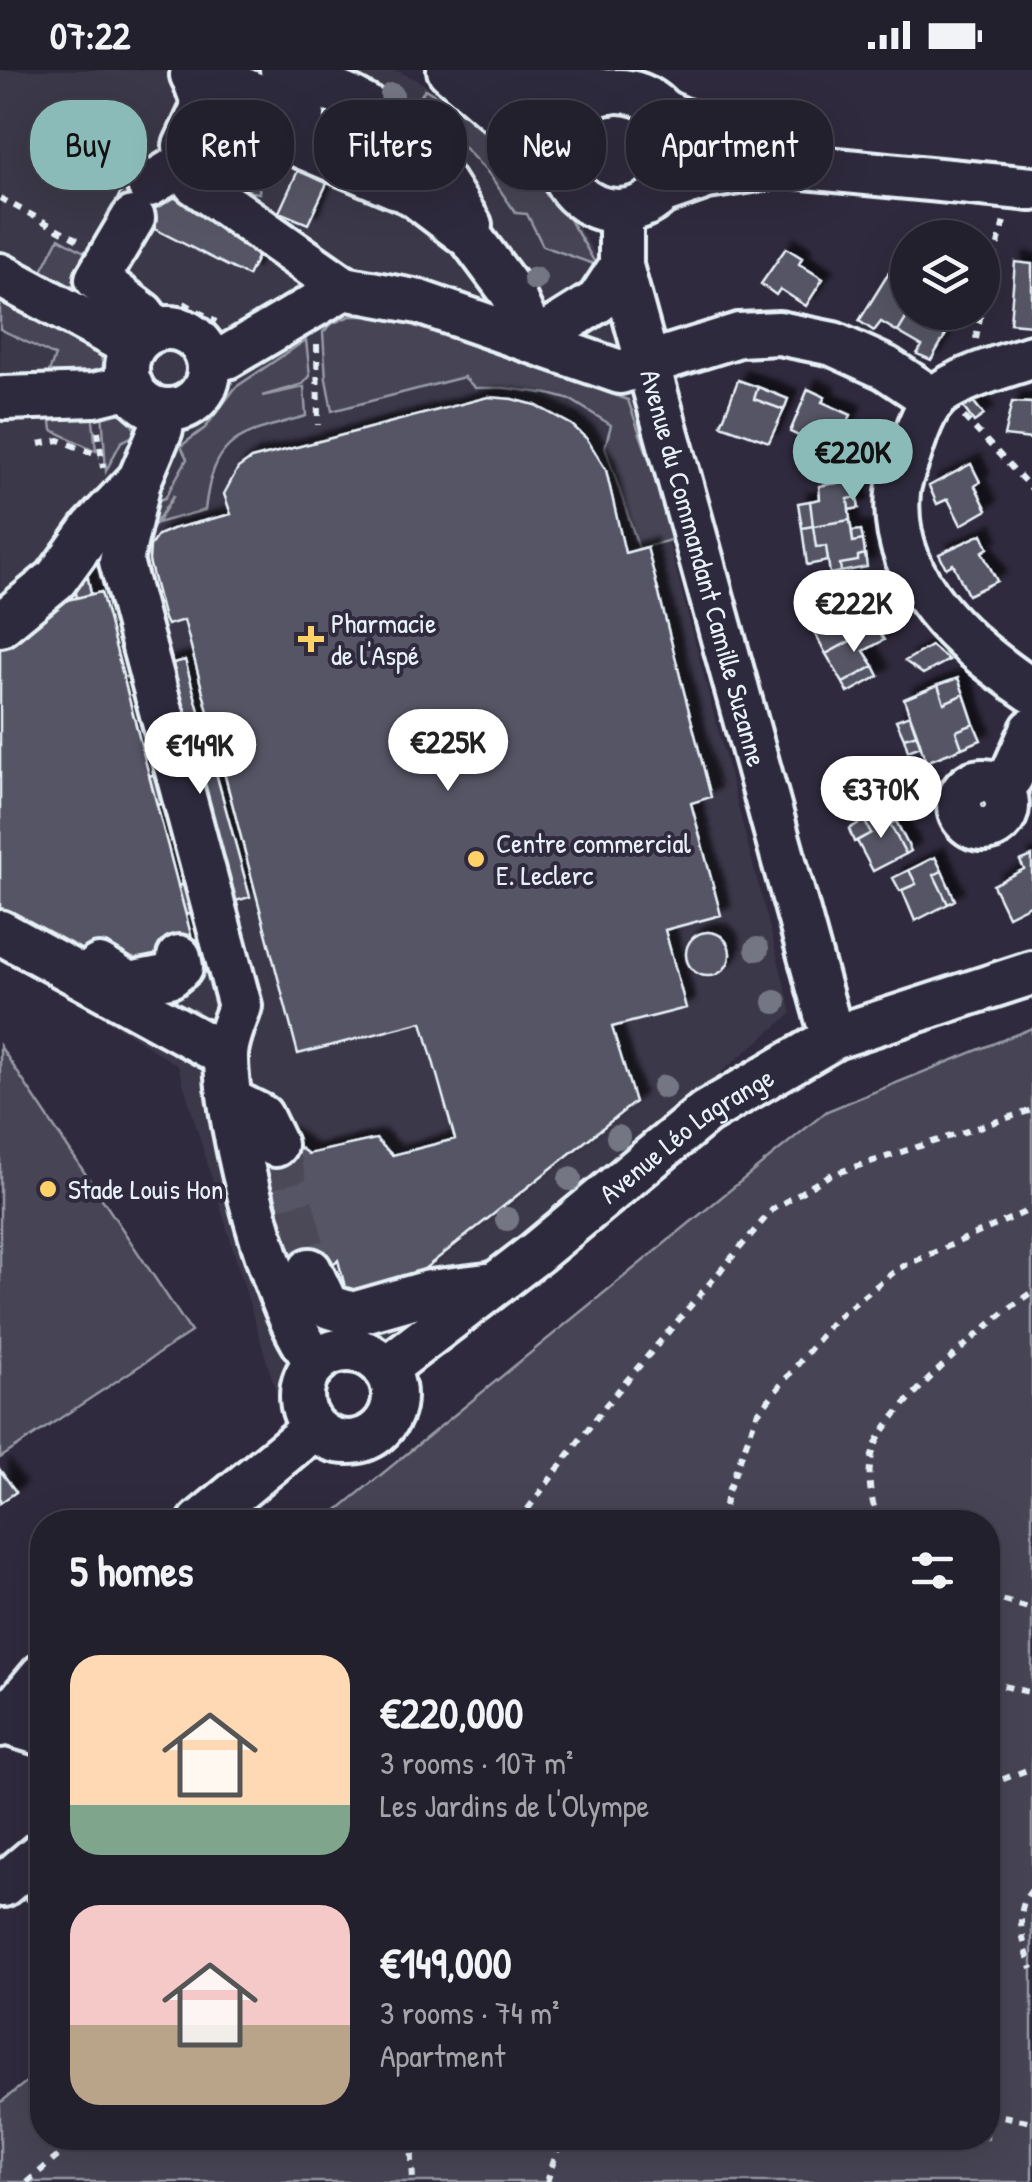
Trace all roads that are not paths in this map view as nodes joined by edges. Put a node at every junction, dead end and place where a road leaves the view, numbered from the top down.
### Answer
1 (282, 70) edge
2 (449, 70) edge
3 (478, 70) edge
4 (198, 80) edge
5 (608, 92) junction
6 (587, 100) edge
7 (650, 100) edge
8 (487, 103) edge
9 (833, 173) edge
10 (167, 180) edge
11 (204, 190) edge
12 (573, 190) edge
13 (663, 190) edge
14 (669, 190) edge
15 (661, 193) junction
16 (1019, 201) edge
17 (621, 211) junction
18 (621, 266) junction
19 (0, 275) edge
20 (344, 288) junction
21 (512, 293) junction
22 (534, 341) junction
23 (213, 342) junction
24 (150, 354) junction
25 (1032, 357) edge
26 (649, 363) junction
27 (938, 397) junction
28 (5, 398) dead end
29 (139, 481) junction
30 (0, 625) edge
31 (1032, 691) edge
32 (1032, 730) edge
33 (1000, 787) dead end
34 (0, 906) edge
35 (0, 932) edge
36 (180, 957) dead end
37 (1032, 973) edge
38 (835, 1037) junction
39 (225, 1055) junction
40 (231, 1102) junction
41 (275, 1145) tunnel mouth
42 (310, 1270) tunnel mouth
43 (495, 1284) junction
44 (317, 1362) junction
45 (384, 1369) junction
46 (314, 1428) junction
47 (215, 1510) edge
48 (30, 1689) edge
49 (1, 1724) edge
50 (30, 1731) edge
51 (30, 1862) edge
52 (2, 1885) dead end

1 - 21 street
2 - 8 street
3 - 5 street
4 - 21 street
5 - 6 street
5 - 7 street
9 - 16 street
10 - 24 street
11 - 20 street
12 - 17 street
13 - 15 street
14 - 15 street
15 - 17 street
17 - 18 street, Avenue du Commandant Camille Suzanne
18 - 22 street
18 - 26 street, Avenue du Commandant Camille Suzanne
19 - 24 street
20 - 22 street
20 - 23 street
21 - 22 street
22 - 26 street
23 - 24 street
23 - 24 street
24 - 28 street
24 - 29 street
25 - 27 street
26 - 27 street
26 - 38 street, Avenue du Commandant Camille Suzanne
27 - 31 street
29 - 30 street
29 - 39 street
32 - 33 street
34 - 36 street
35 - 39 street
37 - 38 street, Avenue Léo Lagrange
38 - 43 street, Avenue Léo Lagrange
39 - 40 street
40 - 41 street
40 - 44 street
42 - 43 street
43 - 45 street, Avenue Léo Lagrange
44 - 45 street
44 - 46 street
45 - 46 street
46 - 47 street
48 - 49 street
49 - 50 street
51 - 52 street

